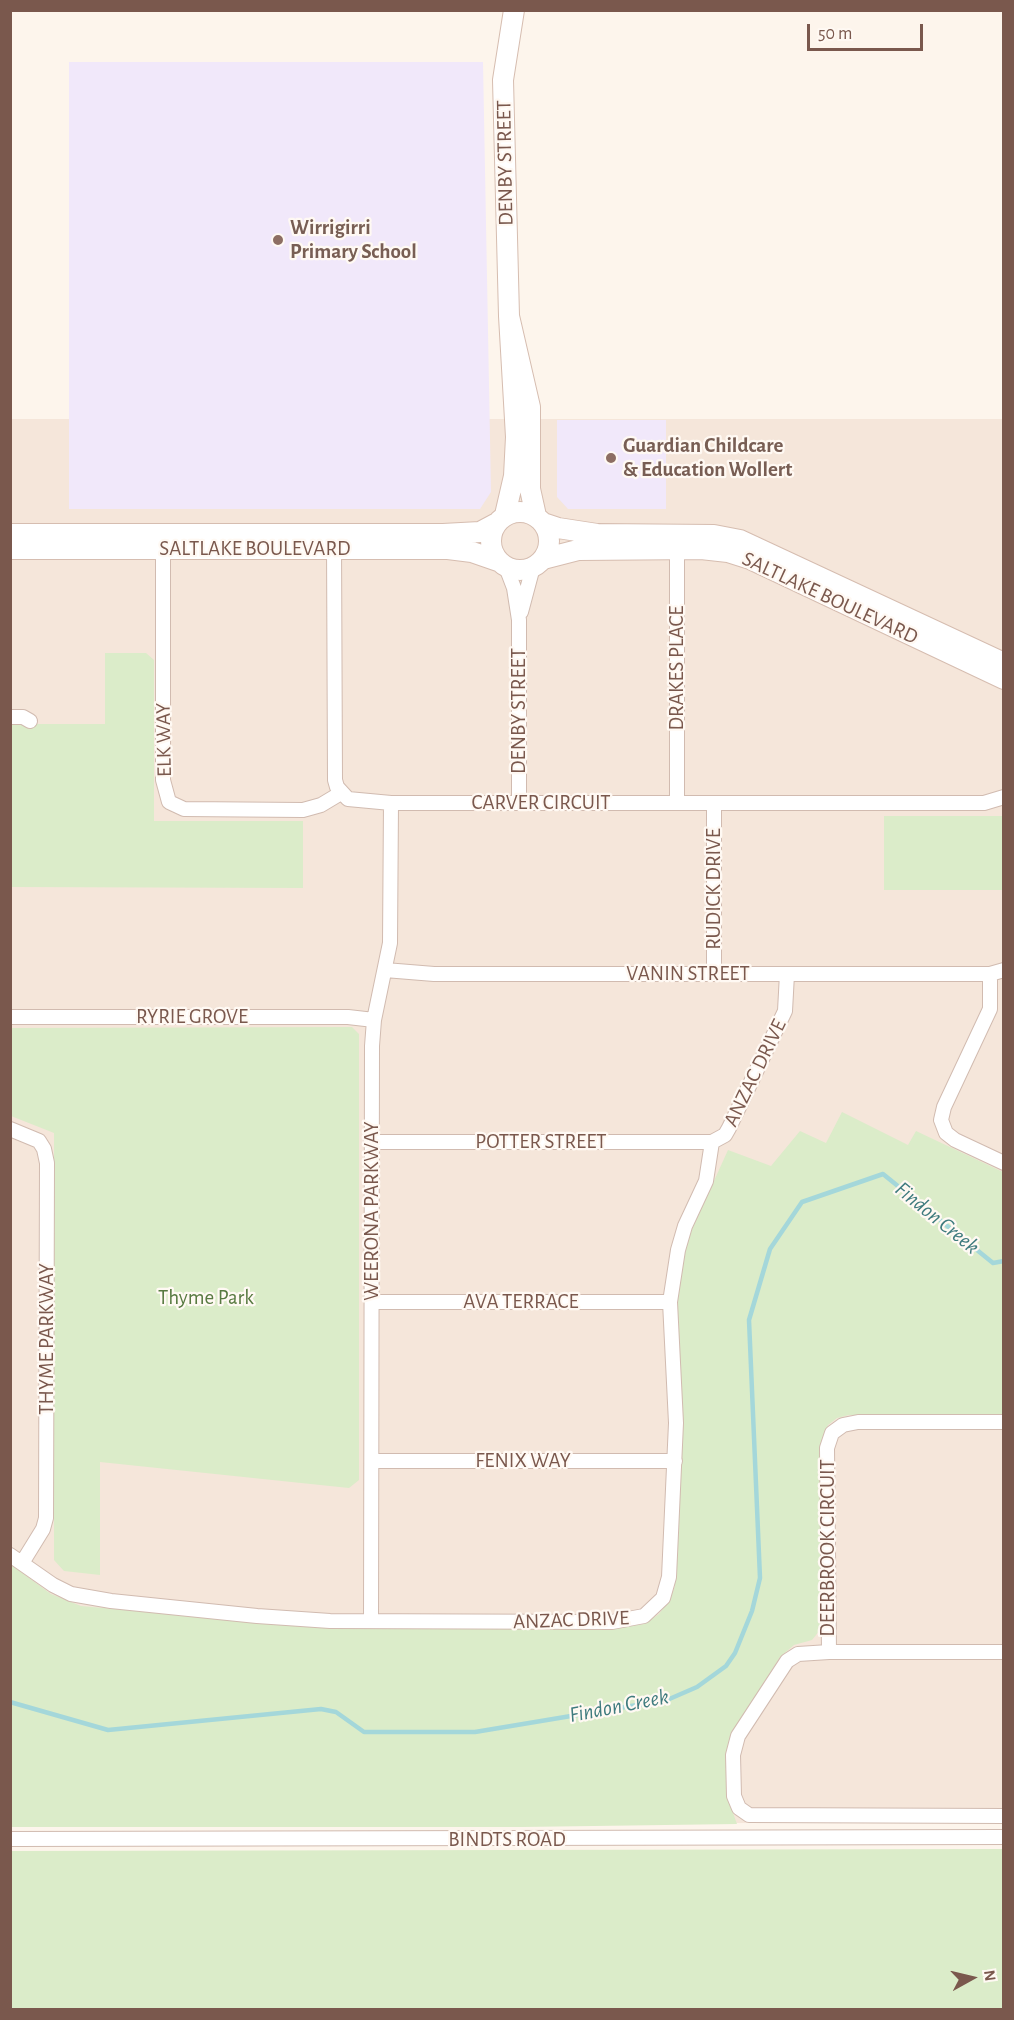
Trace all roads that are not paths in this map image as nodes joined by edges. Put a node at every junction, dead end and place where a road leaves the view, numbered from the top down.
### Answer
1 (514, 10) edge
2 (509, 316) junction
3 (539, 519) junction
4 (500, 520) junction
5 (10, 534) edge
6 (163, 541) junction
7 (334, 541) junction
8 (677, 541) junction
9 (10, 549) edge
10 (538, 563) junction
11 (502, 564) junction
12 (519, 620) junction
13 (1004, 663) edge
14 (1004, 679) edge
15 (10, 717) edge
16 (30, 722) dead end
17 (341, 793) junction
18 (1004, 797) edge
19 (391, 803) junction
20 (519, 803) junction
21 (676, 803) junction
22 (714, 803) junction
23 (385, 970) junction
24 (997, 972) edge
25 (714, 974) junction
26 (787, 974) junction
27 (10, 1017) edge
28 (374, 1020) junction
29 (10, 1129) edge
30 (371, 1142) junction
31 (712, 1142) junction
32 (1004, 1163) edge
33 (372, 1302) junction
34 (670, 1302) junction
35 (1004, 1422) edge
36 (372, 1461) junction
37 (675, 1461) junction
38 (10, 1555) edge
39 (22, 1563) junction
40 (371, 1622) junction
41 (829, 1652) junction
42 (1004, 1652) edge
43 (1004, 1816) edge
44 (1004, 1837) edge
45 (10, 1839) edge

1 - 2 street, DENBY STREET
2 - 3 street
2 - 4 street
3 - 4 street
3 - 8 street, SALTLAKE BOULEVARD
3 - 10 street
4 - 7 street, SALTLAKE BOULEVARD
4 - 11 street
5 - 6 street, SALTLAKE BOULEVARD
6 - 7 street, SALTLAKE BOULEVARD
6 - 9 street, SALTLAKE BOULEVARD
6 - 17 street, ELK WAY
7 - 11 street, SALTLAKE BOULEVARD
7 - 17 street
8 - 10 street, SALTLAKE BOULEVARD
8 - 13 street, SALTLAKE BOULEVARD
8 - 14 street, SALTLAKE BOULEVARD
8 - 21 street, DRAKES PLACE
10 - 11 street
10 - 12 street, DENBY STREET
11 - 12 street, DENBY STREET
12 - 20 street, DENBY STREET
15 - 16 street
17 - 19 street, CARVER CIRCUIT
18 - 22 street, CARVER CIRCUIT
19 - 20 street, CARVER CIRCUIT
19 - 23 street, WEERONA PARKWAY
20 - 21 street, CARVER CIRCUIT
21 - 22 street, CARVER CIRCUIT
22 - 25 street, RUDICK DRIVE
23 - 25 street, VANIN STREET
23 - 28 street, WEERONA PARKWAY
24 - 26 street, VANIN STREET
24 - 32 street
25 - 26 street, VANIN STREET
26 - 31 street, ANZAC DRIVE
27 - 28 street, RYRIE GROVE
28 - 30 street, WEERONA PARKWAY
29 - 39 street, THYME PARKWAY
30 - 31 street, POTTER STREET
30 - 33 street, WEERONA PARKWAY
31 - 34 street, ANZAC DRIVE
33 - 34 street, AVA TERRACE
33 - 36 street, WEERONA PARKWAY
34 - 37 street, ANZAC DRIVE
35 - 41 street, DEERBROOK CIRCUIT
36 - 37 street, FENIX WAY
36 - 40 street, WEERONA PARKWAY
37 - 40 street, ANZAC DRIVE
38 - 39 street, ANZAC DRIVE
39 - 40 street, ANZAC DRIVE
41 - 42 street
41 - 43 street, DEERBROOK CIRCUIT
44 - 45 street, BINDTS ROAD

